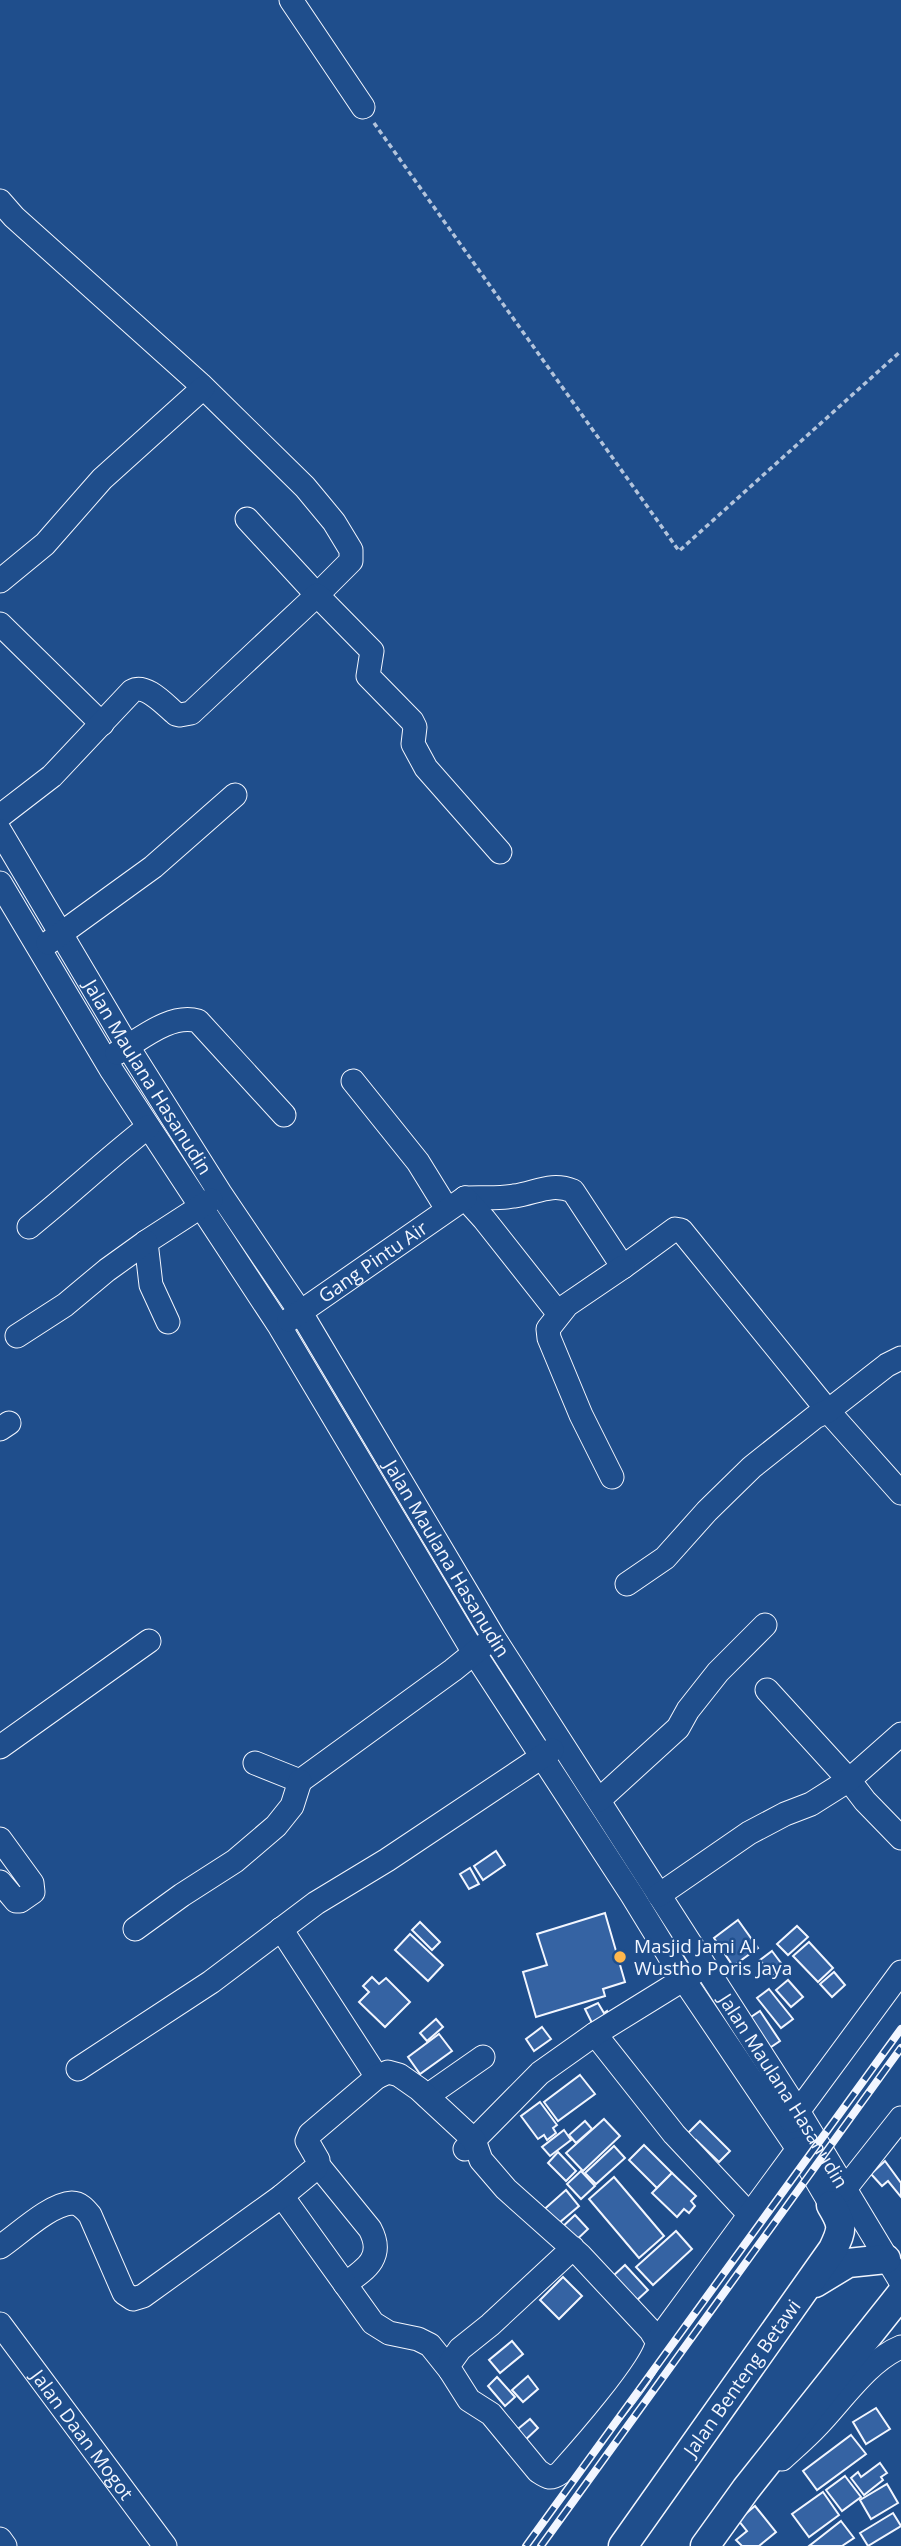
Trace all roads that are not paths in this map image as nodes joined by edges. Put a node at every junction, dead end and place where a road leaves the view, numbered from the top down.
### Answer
1 (292, 0) edge
2 (363, 107) road end
3 (0, 201) edge
4 (203, 387) junction
5 (247, 519) dead end
6 (0, 581) edge
7 (317, 595) junction
8 (0, 624) edge
9 (103, 724) junction
10 (235, 795) dead end
11 (0, 816) edge
12 (0, 831) edge
13 (500, 852) dead end
14 (0, 883) edge
15 (61, 935) junction
16 (39, 949) junction
17 (128, 1047) junction
18 (105, 1059) junction
19 (353, 1080) dead end
20 (284, 1115) dead end
21 (143, 1131) junction
22 (220, 1193) junction
23 (456, 1203) junction
24 (195, 1210) junction
25 (29, 1227) dead end
26 (153, 1237) junction
27 (623, 1267) junction
28 (301, 1313) junction
29 (559, 1314) junction
30 (168, 1322) dead end
31 (280, 1327) junction
32 (17, 1336) dead end
33 (901, 1358) edge
34 (828, 1411) junction
35 (611, 1477) dead end
36 (901, 1493) edge
37 (627, 1584) dead end
38 (765, 1625) dead end
39 (494, 1638) junction
40 (149, 1641) dead end
41 (473, 1651) junction
42 (767, 1690) dead end
43 (901, 1734) edge
44 (562, 1743) junction
45 (0, 1747) edge
46 (255, 1763) dead end
47 (531, 1765) junction
48 (849, 1780) junction
49 (300, 1781) junction
50 (599, 1800) junction
51 (901, 1838) edge
52 (0, 1839) edge
53 (0, 1882) edge
54 (659, 1895) junction
55 (135, 1929) dead end
56 (281, 1929) junction
57 (705, 1966) junction
58 (901, 1972) edge
59 (684, 1980) junction
60 (595, 2034) junction
61 (484, 2057) dead end
62 (78, 2068) dead end
63 (377, 2077) junction
64 (427, 2096) junction
65 (901, 2118) edge
66 (791, 2120) junction
67 (469, 2145) junction
68 (798, 2149) junction
69 (318, 2165) junction
70 (282, 2196) junction
71 (837, 2198) junction
72 (750, 2215) junction
73 (0, 2247) edge
74 (573, 2248) junction
75 (893, 2270) edge
76 (345, 2284) junction
77 (804, 2290) junction
78 (901, 2294) edge
79 (0, 2325) edge
80 (657, 2341) junction
81 (901, 2347) edge
82 (450, 2370) junction
83 (746, 2490) junction
84 (0, 2539) edge
85 (5, 2546) edge
86 (165, 2546) edge
87 (623, 2546) edge
88 (705, 2546) edge

1 - 2 street
3 - 4 street
4 - 6 street
4 - 7 street
5 - 7 street
7 - 9 street
7 - 13 street
8 - 9 street
9 - 11 street
10 - 15 street
12 - 15 street, Jalan Maulana Hasanudin
14 - 16 street, Jalan Maulana Hasanudin
15 - 16 street
15 - 17 street, Jalan Maulana Hasanudin
16 - 18 street, Jalan Maulana Hasanudin
17 - 18 street
17 - 20 street
17 - 22 street, Jalan Maulana Hasanudin
18 - 21 street, Jalan Maulana Hasanudin
19 - 23 street
21 - 24 street, Jalan Maulana Hasanudin
21 - 25 street
22 - 24 street
22 - 28 street, Jalan Maulana Hasanudin
23 - 27 street
23 - 28 street, Gang Pintu Air
23 - 29 street
24 - 26 street
24 - 31 street, Jalan Maulana Hasanudin
26 - 30 street
26 - 32 street
27 - 29 street
27 - 34 street
28 - 31 street, Gang Pintu Air
28 - 39 street, Jalan Maulana Hasanudin
29 - 35 street
31 - 41 street, Jalan Maulana Hasanudin
33 - 34 street
34 - 36 street
34 - 37 street
38 - 50 street
39 - 41 street
39 - 44 street, Jalan Maulana Hasanudin
40 - 45 street
41 - 47 street, Jalan Maulana Hasanudin
41 - 49 street
42 - 48 street
43 - 48 street
44 - 47 street
44 - 50 street, Jalan Maulana Hasanudin
46 - 49 street
47 - 56 street
47 - 59 street, Jalan Maulana Hasanudin
48 - 51 street
48 - 54 street
49 - 55 street
50 - 54 street, Jalan Maulana Hasanudin
52 - 53 street
54 - 57 street, Jalan Maulana Hasanudin
56 - 62 street
56 - 63 street
57 - 59 street
57 - 66 street, Jalan Maulana Hasanudin
58 - 66 street
59 - 60 street
59 - 66 street, Jalan Maulana Hasanudin
60 - 67 street
60 - 72 street
61 - 64 street
63 - 64 street
63 - 69 street
64 - 67 street
65 - 71 street
66 - 68 street, Jalan Maulana Hasanudin
66 - 71 street, Jalan Maulana Hasanudin
67 - 74 street
68 - 71 street, Jalan Maulana Hasanudin
68 - 72 street
69 - 70 street
69 - 76 street
70 - 73 street
70 - 76 street
71 - 75 street, Jalan Maulana Hasanudin
71 - 77 main road, Jalan Benteng Betawi
72 - 80 street
74 - 80 street
74 - 82 street
75 - 77 main road
76 - 82 street
77 - 87 main road, Jalan Benteng Betawi
78 - 83 main road
79 - 86 street, Jalan Daan Mogot
80 - 82 street
81 - 83 street
83 - 88 main road
84 - 85 street

